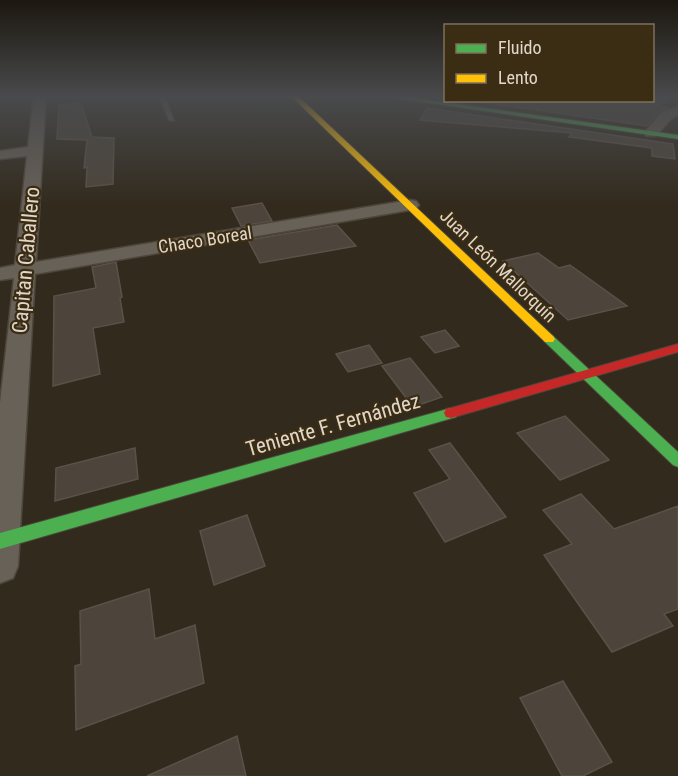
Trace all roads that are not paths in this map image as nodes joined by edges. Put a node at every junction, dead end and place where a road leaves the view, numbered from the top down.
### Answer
1 (37, 132) edge
2 (332, 132) edge
3 (645, 132) edge
4 (651, 133) joint
5 (678, 137) edge
6 (35, 151) junction
7 (0, 155) edge
8 (410, 206) junction
9 (25, 270) junction
10 (0, 274) edge
11 (678, 348) edge
12 (586, 375) junction
13 (678, 461) edge
14 (1, 541) edge
15 (0, 566) edge

1 - 6 street, Capitan Caballero
2 - 8 street, Juan León Mallorquín
3 - 4 street
4 - 5 street
6 - 7 street
6 - 9 street, Capitan Caballero
8 - 9 street, Chaco Boreal
8 - 12 street, Juan León Mallorquín
9 - 10 street, Chaco Boreal
9 - 14 street, Capitan Caballero
11 - 12 street, Teniente F. Fernández
12 - 13 street, Juan León Mallorquín
12 - 14 street, Teniente F. Fernández
14 - 15 street, Capitan Caballero

